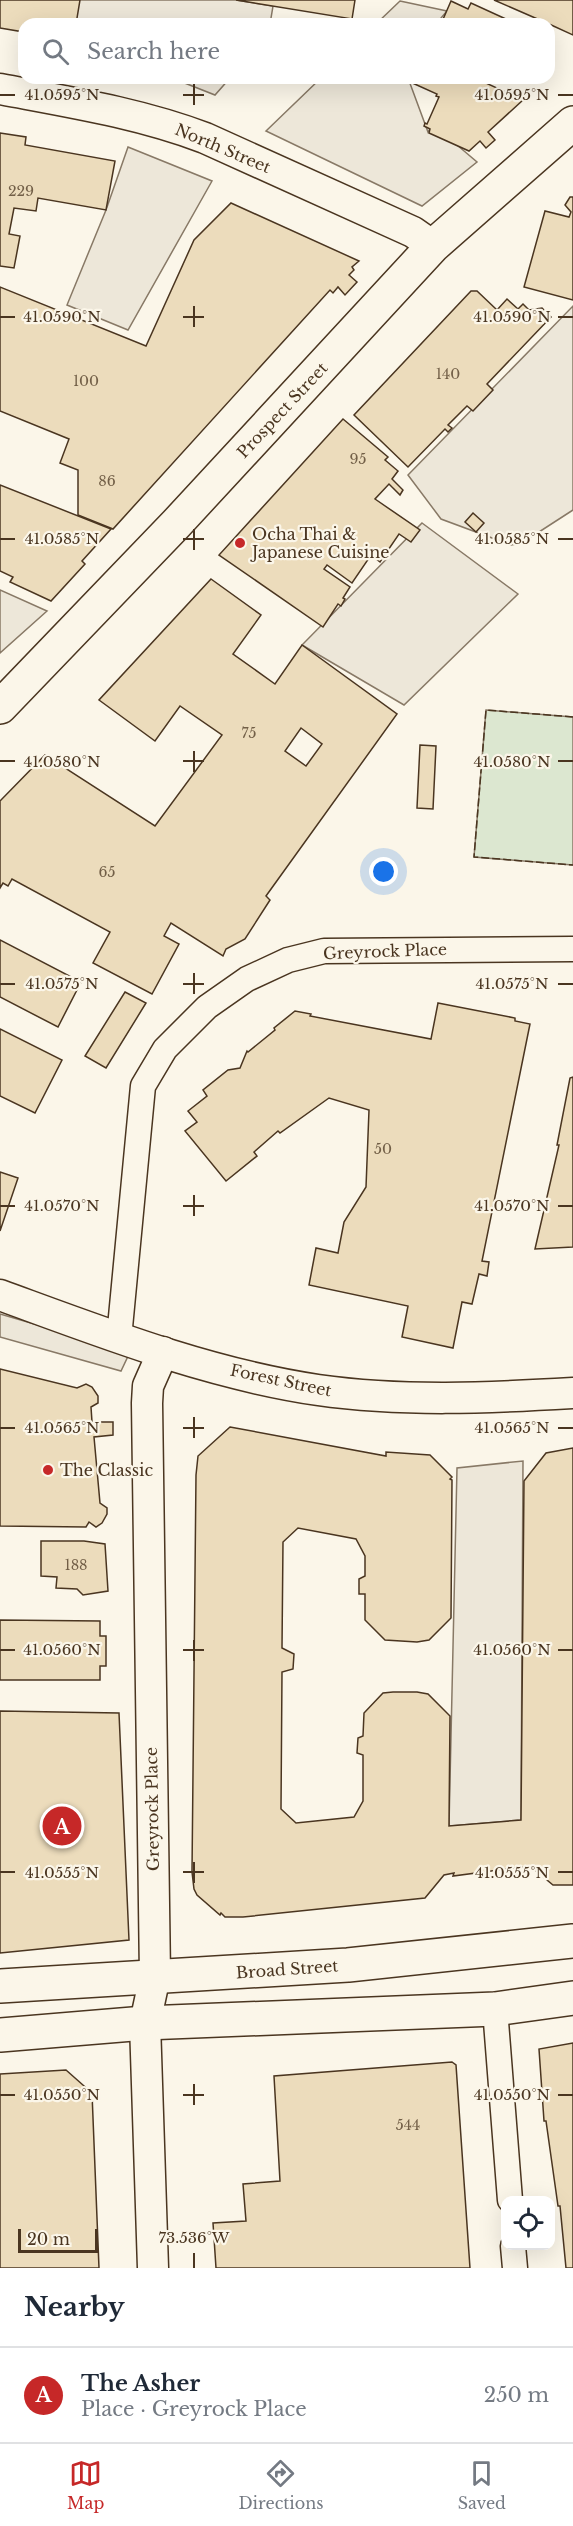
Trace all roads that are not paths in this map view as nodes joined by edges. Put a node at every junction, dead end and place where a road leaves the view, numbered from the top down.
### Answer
1 (0, 89) edge
2 (573, 123) edge
3 (433, 246) junction
4 (0, 707) edge
5 (573, 949) edge
6 (0, 1296) edge
7 (119, 1338) junction
8 (163, 1352) junction
9 (573, 1393) edge
10 (573, 1941) edge
11 (154, 1976) junction
12 (0, 1986) edge
13 (573, 1998) edge
14 (495, 2009) junction
15 (145, 2023) junction
16 (0, 2035) edge
17 (510, 2196) edge
18 (513, 2250) edge
19 (153, 2268) edge
20 (515, 2268) edge

1 - 3 street, North Street
2 - 3 main road, Prospect Street
3 - 4 main road, Prospect Street
5 - 7 street, Greyrock Place
6 - 7 street, Forest Street
7 - 8 street, Forest Street
8 - 9 street, Forest Street
8 - 11 street, Greyrock Place
10 - 11 main road, Broad Street
11 - 12 main road, Broad Street
11 - 15 street, Greyrock Place
13 - 14 main road
14 - 15 main road
14 - 17 street
15 - 16 main road
15 - 19 street, Greyrock Place
18 - 20 street

